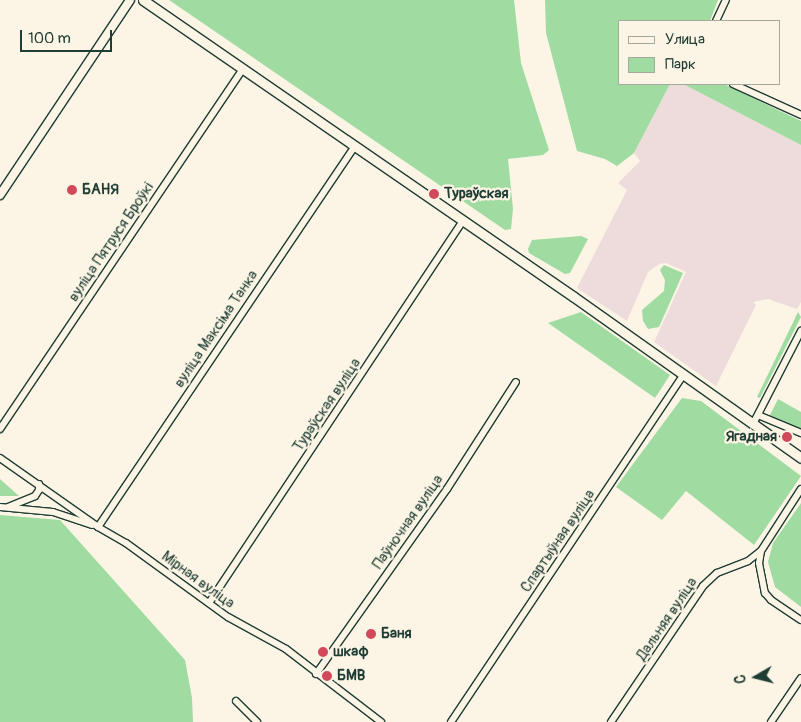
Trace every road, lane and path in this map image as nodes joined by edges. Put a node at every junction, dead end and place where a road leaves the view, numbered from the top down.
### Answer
1 (130, 0) edge
2 (143, 0) edge
3 (726, 0) edge
4 (716, 20) edge
5 (243, 70) junction
6 (735, 85) edge
7 (801, 115) edge
8 (355, 146) junction
9 (0, 195) edge
10 (463, 220) junction
11 (801, 332) edge
12 (684, 374) junction
13 (516, 382) dead end
14 (758, 415) junction
15 (753, 424) junction
16 (0, 429) edge
17 (801, 433) edge
18 (0, 458) edge
19 (801, 458) edge
20 (39, 484) junction
21 (801, 489) edge
22 (2, 508) edge
23 (98, 527) junction
24 (761, 551) junction
25 (209, 603) junction
26 (801, 620) edge
27 (316, 674) junction
28 (801, 678) edge
29 (236, 701) dead end
30 (257, 722) edge
31 (382, 722) edge
32 (451, 722) edge
33 (611, 722) edge
34 (771, 722) edge

1 - 9 street
2 - 5 main road
3 - 4 street
5 - 8 main road
5 - 16 street, вуліца Пятруся Броўкі
6 - 7 street
8 - 10 main road
8 - 23 street, вуліца Максіма Танка
10 - 12 main road
10 - 25 street, Тураўская вуліца
11 - 14 street
12 - 15 main road
12 - 32 street, Спартыўная вуліца
13 - 27 street, Паўночная вуліца
14 - 15 street
14 - 17 street
15 - 19 main road
18 - 20 street, Мірная вуліца
20 - 22 street
20 - 23 street, Мірная вуліца
21 - 24 street
22 - 23 street
23 - 25 street, Мірная вуліца
24 - 26 street
24 - 33 street, Дальняя вуліца
25 - 27 street, Мірная вуліца
27 - 31 street, Мірная вуліца
28 - 34 street
29 - 30 street

